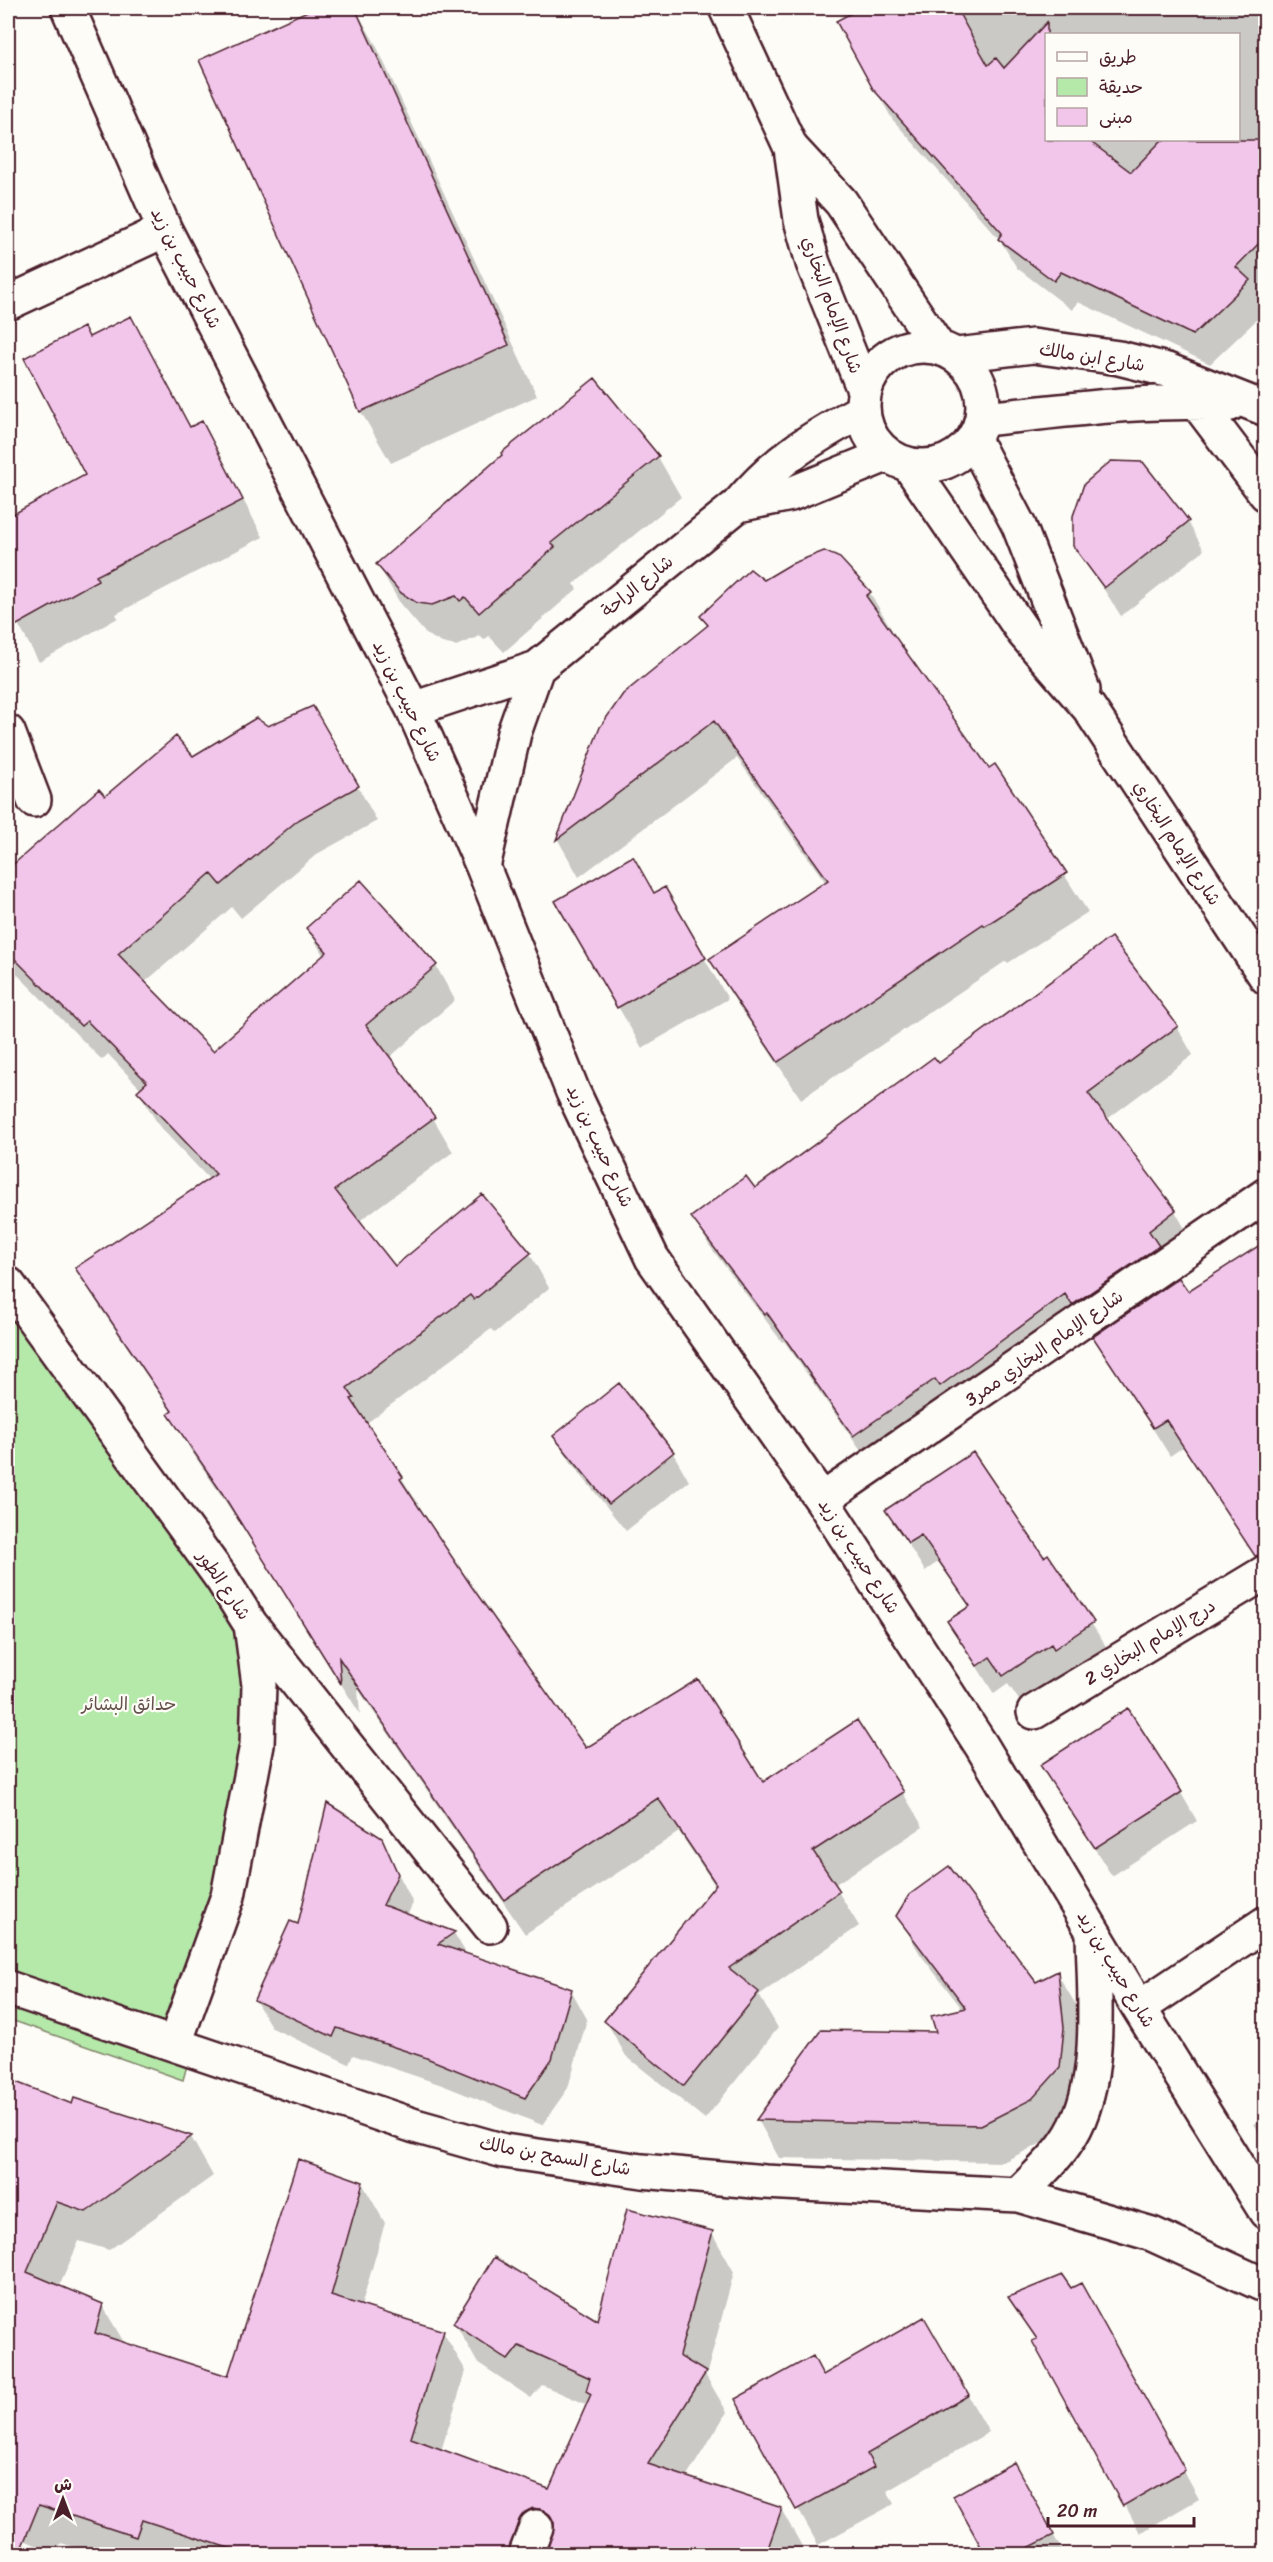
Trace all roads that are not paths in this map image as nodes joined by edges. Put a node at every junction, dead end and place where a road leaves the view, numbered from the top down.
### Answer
1 (68, 8) edge
2 (726, 8) edge
3 (792, 148) junction
4 (165, 230) junction
5 (8, 303) edge
6 (947, 351) junction
7 (1167, 370) junction
8 (862, 400) junction
9 (1199, 402) junction
10 (1261, 408) edge
11 (978, 429) junction
12 (898, 460) junction
13 (1266, 494) edge
14 (738, 505) junction
15 (537, 668) junction
16 (1089, 708) junction
17 (414, 709) junction
18 (8, 732) edge
19 (34, 800) dead end
20 (483, 867) junction
21 (1266, 977) edge
22 (1266, 1195) edge
23 (8, 1284) edge
24 (822, 1500) junction
25 (1266, 1572) edge
26 (251, 1625) junction
27 (1034, 1712) dead end
28 (1266, 1923) edge
29 (490, 1926) dead end
30 (1093, 1932) junction
31 (8, 1988) edge
32 (1139, 2008) junction
33 (175, 2043) junction
34 (1018, 2195) junction
35 (1266, 2212) edge
36 (1266, 2286) edge

1 - 4 street, شارع حبيب بن زيد
2 - 3 street, شارع الإمام البخاري
3 - 6 street, شارع الإمام البخاري
3 - 8 street, شارع الإمام البخاري
4 - 5 street
4 - 17 street, شارع حبيب بن زيد
6 - 7 street, شارع ابن مالك
6 - 8 street
6 - 11 street
7 - 9 street
7 - 10 street, شارع ابن مالك
8 - 12 street
8 - 14 street, شارع الراحة
9 - 10 street, شارع ابن مالك
9 - 11 street, شارع ابن مالك
9 - 13 street
11 - 12 street
11 - 16 street, شارع الإمام البخاري
12 - 14 street, شارع الراحة
12 - 16 street, شارع الإمام البخاري
14 - 15 street, شارع الراحة
15 - 17 street, شارع الراحة
15 - 20 street
16 - 21 street, شارع الإمام البخاري
17 - 20 street, شارع حبيب بن زيد
18 - 19 street
20 - 24 street, شارع حبيب بن زيد
22 - 24 street, شارع الإمام البخاري ممر3
23 - 26 street, شارع الطور
24 - 30 street, شارع حبيب بن زيد
25 - 27 street, درج الإمام البخاري 2
26 - 29 street
26 - 33 street, شارع الطور
28 - 32 street
30 - 32 street, شارع حبيب بن زيد
30 - 34 street
31 - 33 street, شارع السمح بن مالك
32 - 35 street, شارع حبيب بن زيد
33 - 34 street, شارع السمح بن مالك
34 - 36 street, شارع السمح بن مالك

